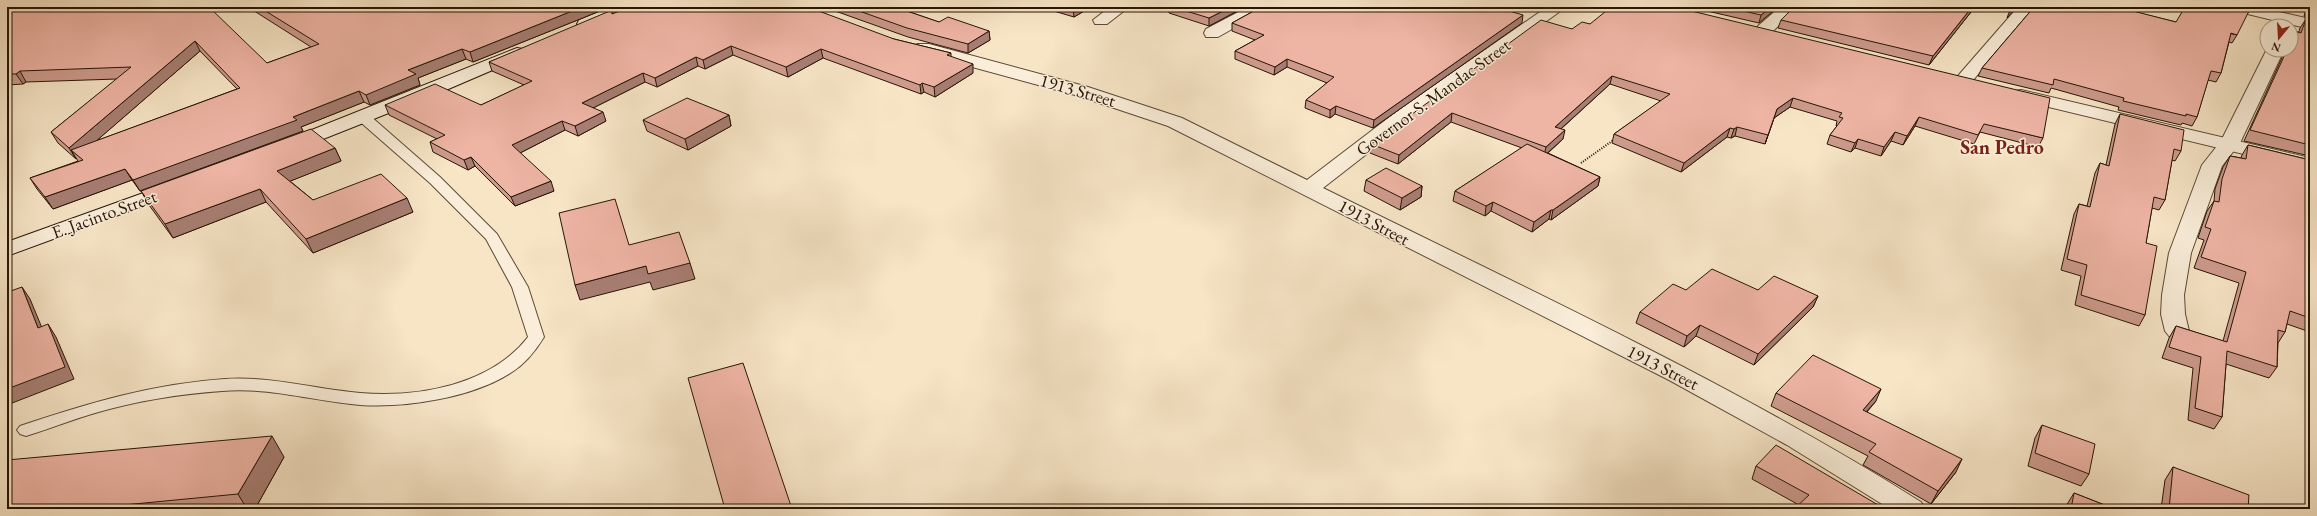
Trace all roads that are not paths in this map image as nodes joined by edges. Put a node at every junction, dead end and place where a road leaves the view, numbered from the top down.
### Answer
1 (624, 7) edge
2 (1121, 7) edge
3 (1260, 7) edge
4 (1558, 7) edge
5 (1790, 7) edge
6 (2027, 7) edge
7 (2237, 7) edge
8 (2290, 18) edge
9 (1101, 20) dead end
10 (2299, 21) edge
11 (2310, 24) edge
12 (568, 31) edge
13 (1212, 33) dead end
14 (1787, 36) edge
15 (902, 42) edge
16 (532, 47) edge
17 (2271, 58) edge
18 (1963, 81) edge
19 (2001, 90) edge
20 (363, 117) junction
21 (2229, 145) junction
22 (275, 151) edge
23 (2310, 164) edge
24 (193, 181) edge
25 (1310, 188) junction
26 (7, 249) edge
27 (2177, 332) edge
28 (26, 430) dead end
29 (1911, 509) edge

1 - 12 street
2 - 9 street
3 - 13 street
4 - 25 street, Governor S. Mandac Street
5 - 14 street
6 - 18 street
7 - 8 street
10 - 11 street
15 - 25 street, 1913 Street
16 - 20 street
17 - 21 street
19 - 21 street
20 - 22 street
20 - 28 lane
21 - 23 street
21 - 27 street
24 - 26 street, E. Jacinto Street
25 - 29 street, 1913 Street

